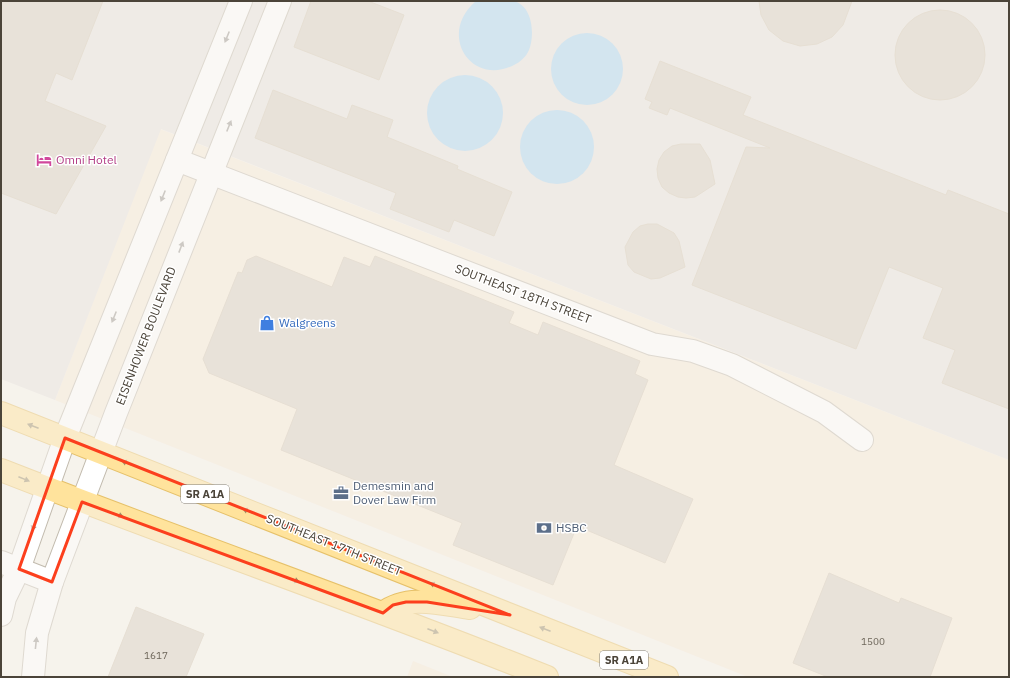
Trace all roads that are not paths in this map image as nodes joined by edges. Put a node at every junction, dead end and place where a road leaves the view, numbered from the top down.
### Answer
1 (241, 1) edge
2 (280, 1) edge
3 (177, 160) junction
4 (210, 173) junction
5 (1, 413) edge
6 (65, 438) junction
7 (862, 440) dead end
8 (101, 452) junction
9 (1, 470) edge
10 (47, 488) junction
11 (82, 502) junction
12 (10, 565) edge
13 (52, 582) junction
14 (383, 613) junction
15 (1, 615) edge
16 (510, 615) junction
17 (33, 677) edge
18 (547, 677) edge
19 (667, 677) edge

1 -> 3 street
4 -> 2 street, EISENHOWER BOULEVARD
3 - 4 street, SOUTHEAST 18TH STREET
3 -> 6 street
4 - 7 street, SOUTHEAST 18TH STREET
8 -> 4 street, EISENHOWER BOULEVARD
6 -> 5 main road, SOUTHEAST 17TH STREET / SR A1A
6 - 8 main road, SOUTHEAST 17TH STREET / SR A1A
6 - 10 street
8 - 11 street, EISENHOWER BOULEVARD
16 -> 8 main road, SOUTHEAST 17TH STREET / SR A1A
9 -> 10 main road
10 - 11 main road
10 -> 12 street
11 - 13 street, EISENHOWER BOULEVARD
11 -> 14 main road
12 - 13 street
12 - 15 street
17 -> 13 street, EISENHOWER BOULEVARD
14 - 16 main road
14 -> 18 main road
19 -> 16 main road, SOUTHEAST 17TH STREET / SR A1A

